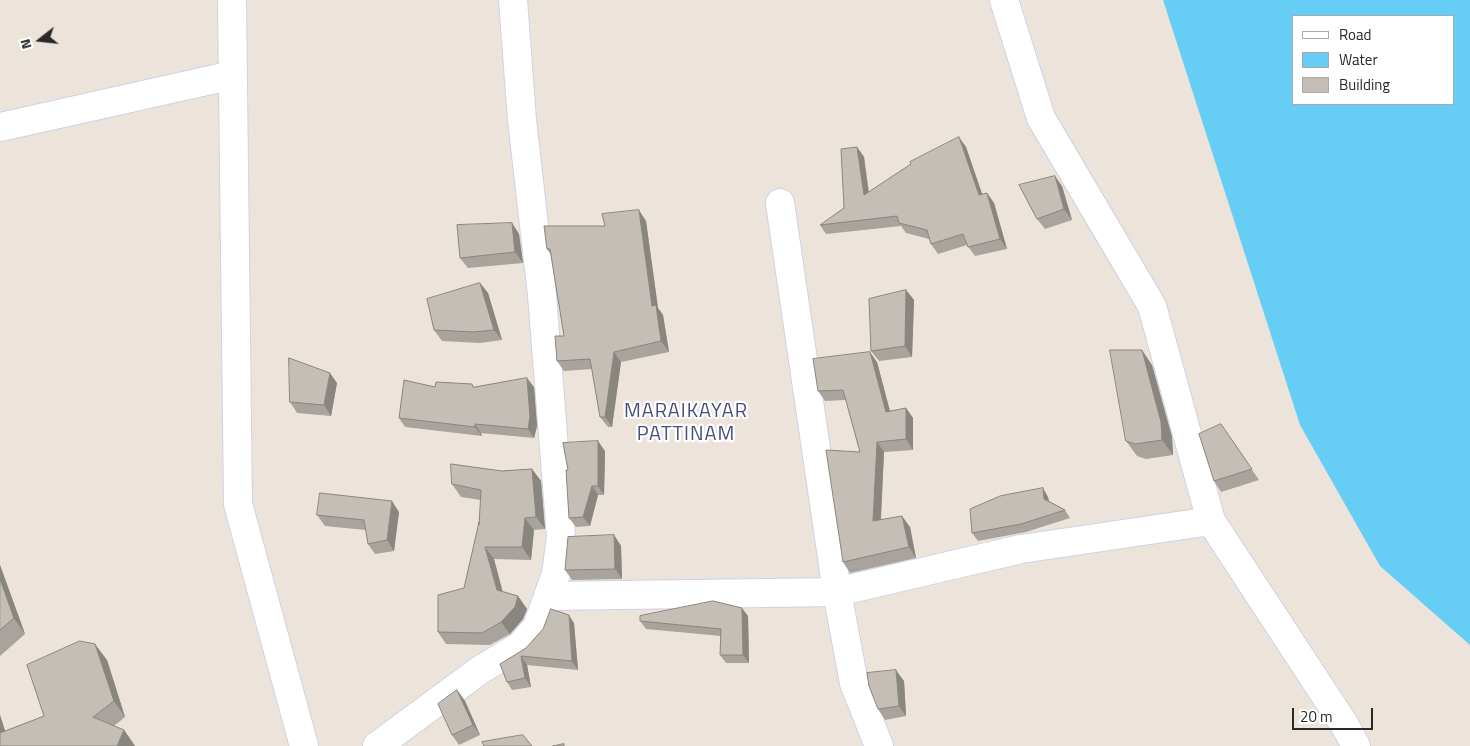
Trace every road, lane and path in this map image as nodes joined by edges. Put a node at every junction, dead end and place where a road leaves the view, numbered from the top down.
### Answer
1 (232, 0) edge
2 (513, 0) edge
3 (1004, 0) edge
4 (233, 74) junction
5 (0, 126) edge
6 (780, 203) dead end
7 (1211, 521) junction
8 (837, 592) junction
9 (548, 596) junction
10 (304, 746) edge
11 (376, 746) edge
12 (879, 746) edge
13 (1356, 746) edge

1 - 4 street
2 - 9 street
3 - 7 street
4 - 5 street
4 - 10 street
6 - 8 street
7 - 8 street
7 - 13 street
8 - 9 street
8 - 12 street
9 - 11 street

